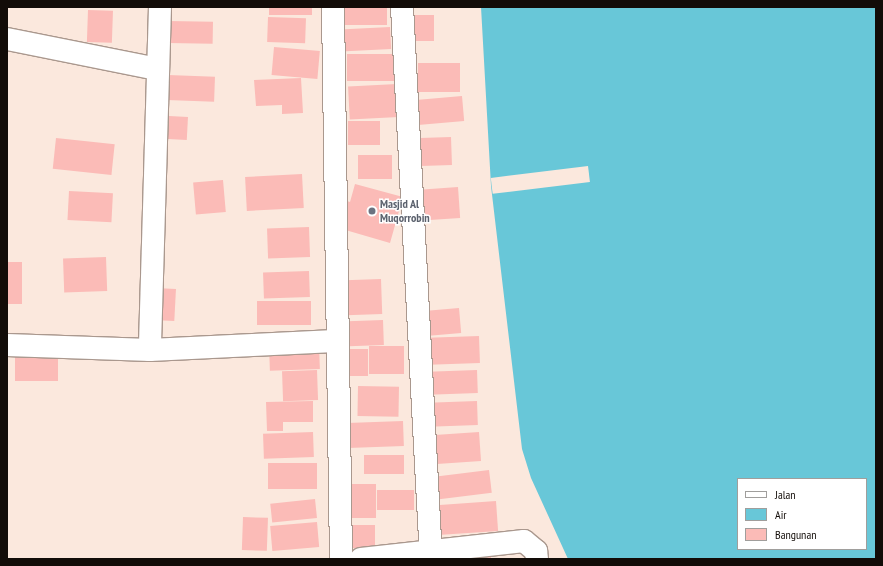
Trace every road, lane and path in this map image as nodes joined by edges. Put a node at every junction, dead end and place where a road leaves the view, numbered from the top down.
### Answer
1 (160, 7) edge
2 (333, 7) edge
3 (402, 7) edge
4 (7, 39) edge
5 (158, 69) junction
6 (335, 341) junction
7 (7, 345) edge
8 (150, 350) junction
9 (431, 554) edge
10 (341, 559) edge
11 (361, 559) edge
12 (536, 559) edge

1 - 5 street
2 - 6 street
3 - 9 street
4 - 5 street
5 - 8 street
6 - 8 street
6 - 10 street
7 - 8 street
9 - 11 street
9 - 12 street

